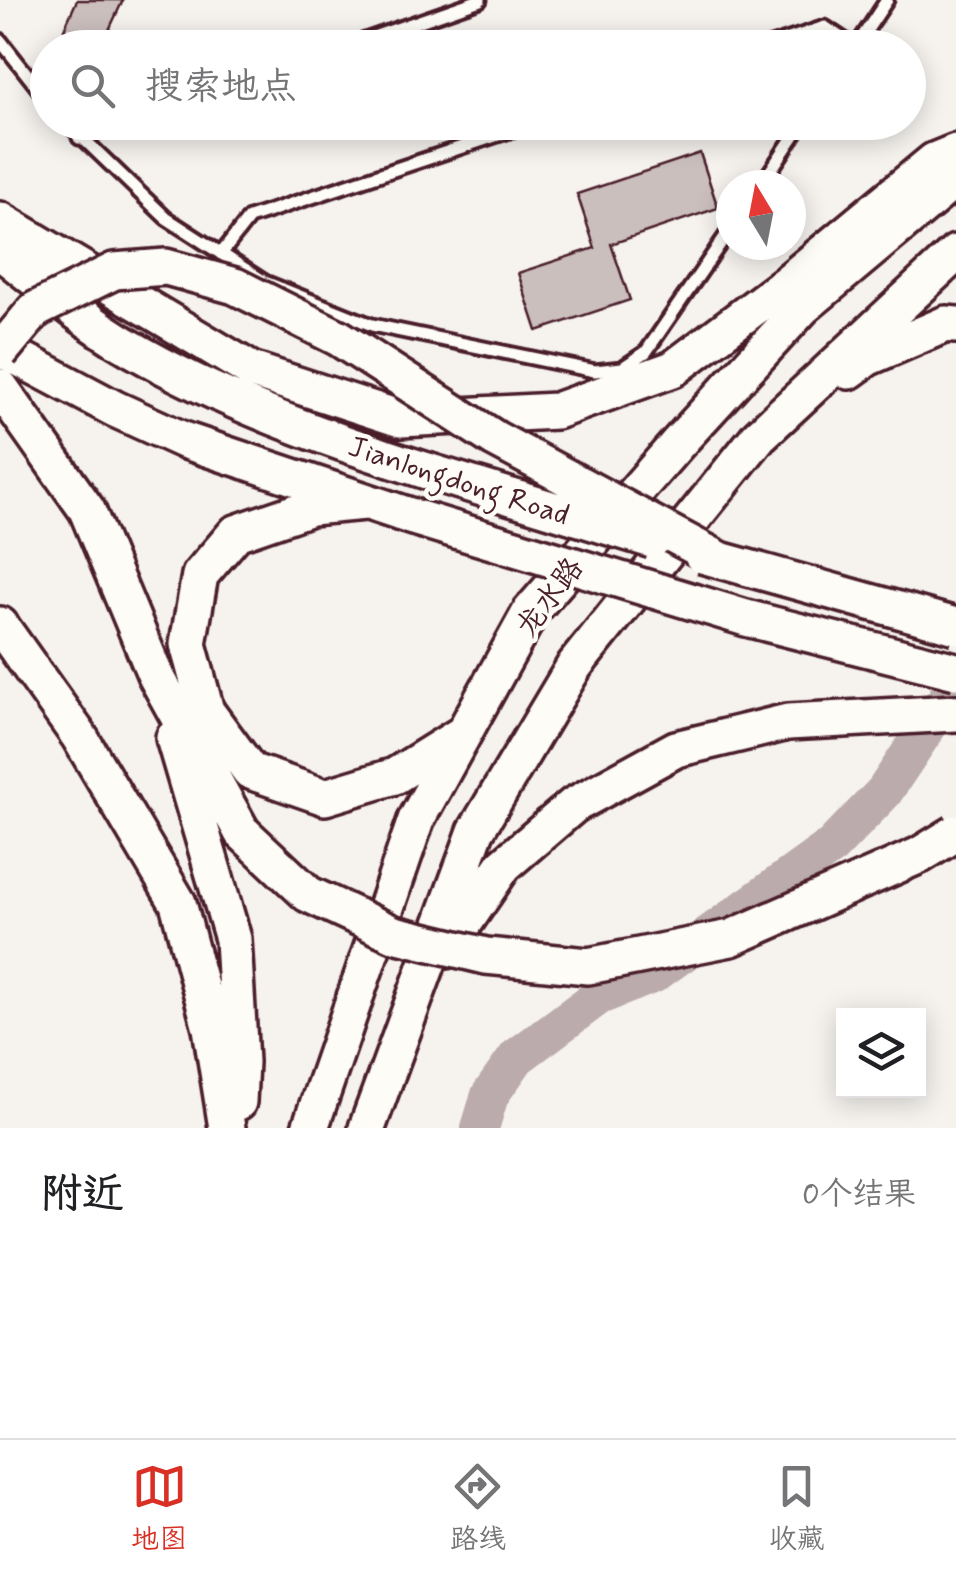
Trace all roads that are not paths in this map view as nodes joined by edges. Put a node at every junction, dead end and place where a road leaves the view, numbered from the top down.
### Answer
1 (480, 0) edge
2 (887, 0) edge
3 (394, 30) edge
4 (867, 30) edge
5 (0, 40) edge
6 (30, 78) edge
7 (81, 140) edge
8 (482, 140) edge
9 (791, 140) edge
10 (956, 152) edge
11 (770, 170) edge
12 (956, 179) edge
13 (0, 220) edge
14 (0, 250) edge
15 (716, 250) edge
16 (956, 252) edge
17 (222, 254) junction
18 (956, 325) edge
19 (0, 350) edge
20 (0, 387) edge
21 (759, 436) junction
22 (365, 502) junction
23 (724, 562) junction
24 (956, 612) edge
25 (917, 616) junction
26 (0, 625) edge
27 (956, 626) edge
28 (956, 671) edge
29 (156, 674) junction
30 (956, 712) edge
31 (464, 732) junction
32 (956, 832) edge
33 (414, 996) junction
34 (226, 1128) edge
35 (236, 1128) edge
36 (310, 1128) edge
37 (367, 1128) edge

1 - 3 lane
2 - 4 lane
5 - 6 lane
7 - 17 lane
8 - 17 lane
9 - 11 lane
10 - 13 main road
12 - 31 main road, 龙水路
14 - 23 main road, Jianlongdong Road, bridge
15 - 17 lane
16 - 21 main road, 龙水路
18 - 21 main road
19 - 22 main road, Jianlongdong Road
19 - 23 main road, bridge
20 - 29 main road
21 - 33 main road, 龙水路
22 - 28 main road, Jianlongdong Road, bridge
22 - 31 main road
23 - 25 main road, Jianlongdong Road, bridge
24 - 25 main road, bridge
25 - 27 main road, Jianlongdong Road, bridge
26 - 34 main road
29 - 32 main road, bridge
29 - 35 main road
30 - 33 main road
31 - 36 main road, 龙水路
33 - 37 main road, 龙水路

